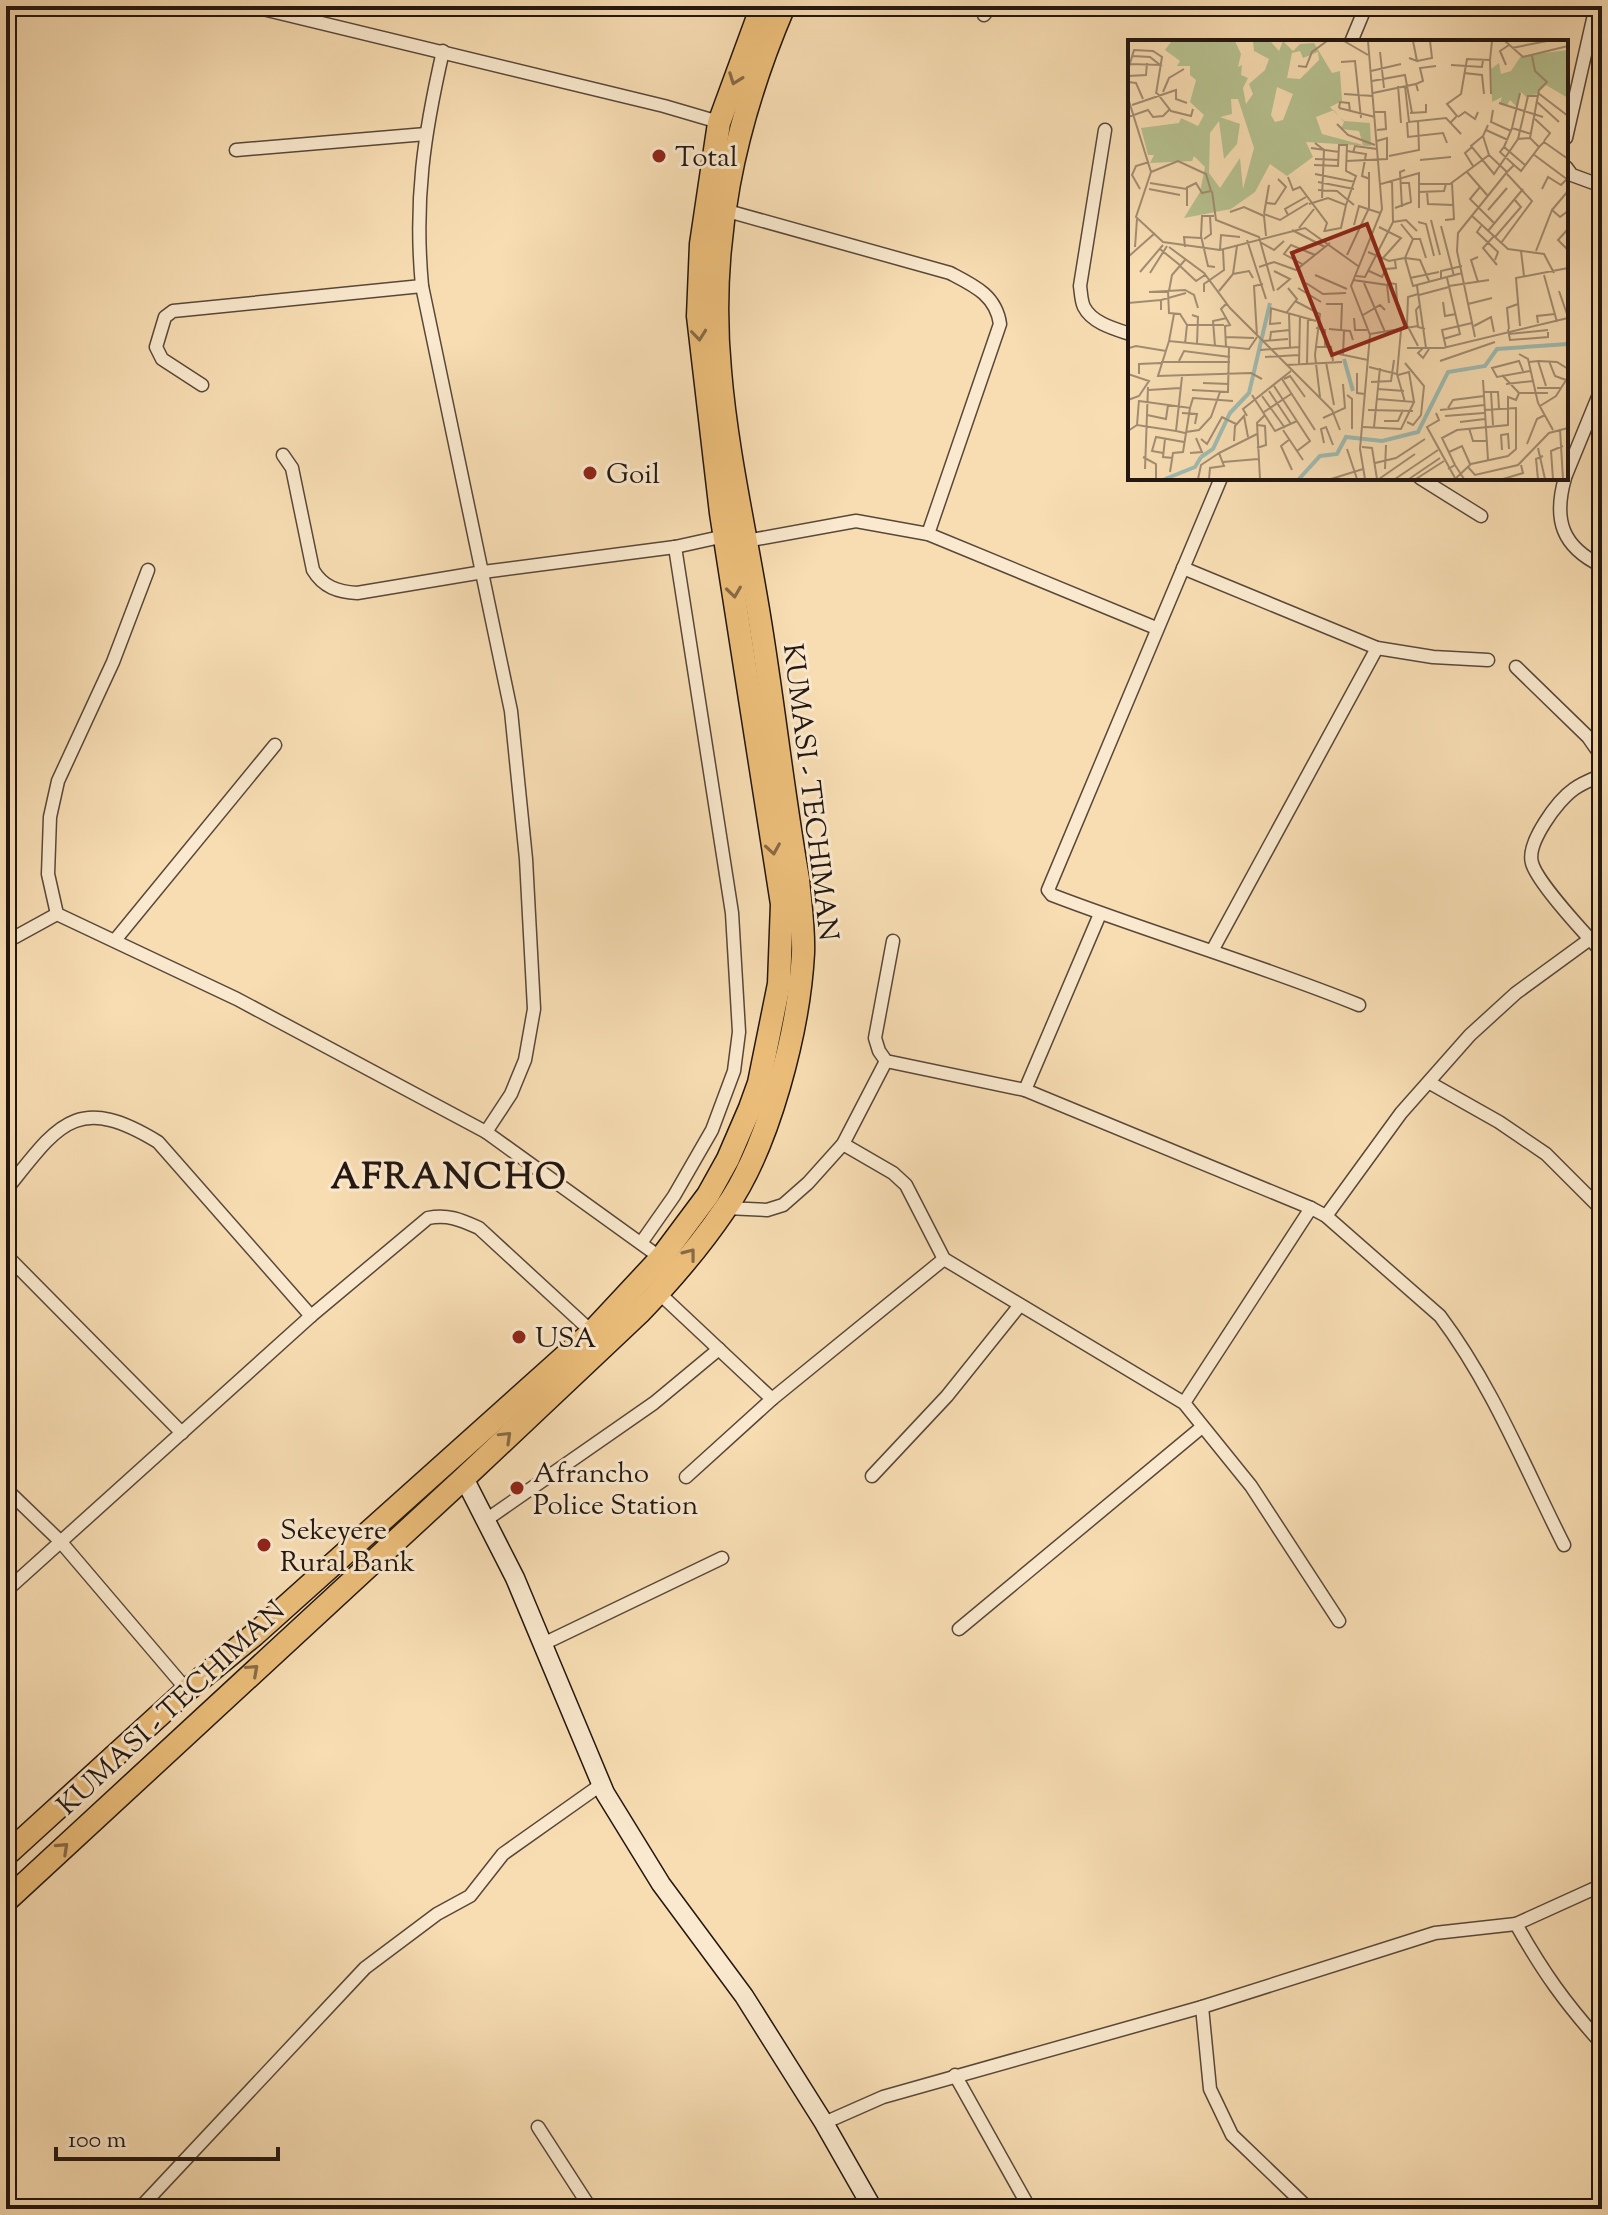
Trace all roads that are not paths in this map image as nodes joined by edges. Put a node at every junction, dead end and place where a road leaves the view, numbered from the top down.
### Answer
1 (251, 6) edge
2 (762, 6) edge
3 (784, 6) edge
4 (1366, 6) edge
5 (1597, 14) edge
6 (1352, 40) edge
7 (443, 51) junction
8 (730, 126) junction
9 (1105, 130) dead end
10 (1568, 130) edge
11 (426, 134) junction
12 (236, 150) dead end
13 (1568, 170) edge
14 (1602, 186) edge
15 (724, 210) junction
16 (422, 286) junction
17 (1128, 333) edge
18 (202, 385) dead end
19 (1602, 387) edge
20 (283, 455) dead end
21 (1568, 469) edge
22 (1220, 480) edge
23 (1423, 480) edge
24 (1564, 480) edge
25 (1481, 516) dead end
26 (928, 534) junction
27 (736, 539) junction
28 (675, 547) junction
29 (1602, 566) edge
30 (1183, 568) junction
31 (148, 570) dead end
32 (483, 572) junction
33 (1156, 628) junction
34 (1377, 648) junction
35 (1488, 660) dead end
36 (1516, 667) dead end
37 (275, 745) dead end
38 (1602, 757) edge
39 (1602, 775) edge
40 (57, 914) junction
41 (1100, 914) junction
42 (8, 939) edge
43 (116, 939) junction
44 (1590, 939) junction
45 (893, 941) dead end
46 (1212, 951) junction
47 (1602, 952) edge
48 (1359, 1005) dead end
49 (886, 1061) junction
50 (1430, 1083) junction
51 (1025, 1090) junction
52 (486, 1132) junction
53 (843, 1144) junction
54 (6, 1190) edge
55 (726, 1208) junction
56 (1311, 1208) junction
57 (1602, 1210) edge
58 (1326, 1216) junction
59 (641, 1243) junction
60 (6, 1255) edge
61 (661, 1258) junction
62 (944, 1259) junction
63 (659, 1293) junction
64 (1020, 1305) junction
65 (311, 1316) junction
66 (592, 1332) junction
67 (719, 1349) junction
68 (772, 1399) junction
69 (1184, 1403) junction
70 (1202, 1427) junction
71 (182, 1433) junction
72 (872, 1476) dead end
73 (686, 1477) dead end
74 (464, 1478) junction
75 (6, 1489) edge
76 (486, 1520) junction
77 (60, 1541) junction
78 (1564, 1545) dead end
79 (722, 1558) dead end
80 (6, 1591) edge
81 (1339, 1621) dead end
82 (959, 1629) dead end
83 (543, 1644) junction
84 (187, 1690) junction
85 (602, 1784) junction
86 (6, 1855) edge
87 (1602, 1885) edge
88 (8, 1894) edge
89 (1516, 1924) junction
90 (1202, 2007) junction
91 (1602, 2044) edge
92 (955, 2075) junction
93 (824, 2123) junction
94 (538, 2127) dead end
95 (139, 2209) edge
96 (591, 2209) edge
97 (873, 2209) edge
98 (1030, 2209) edge
99 (1309, 2209) edge

1 - 7 street
2 -> 8 highway
3 - 8 highway, KUMASI - TECHIMAN
4 - 6 street
5 - 10 street
7 - 8 street
7 - 11 street
8 - 15 highway, KUMASI - TECHIMAN
8 -> 27 highway
9 - 17 street
11 - 12 street
11 - 16 street
13 - 14 street
15 - 26 street
15 - 27 highway, KUMASI - TECHIMAN
16 - 18 street
16 - 32 street
19 - 21 street
20 - 32 street
22 - 30 street
23 - 25 street
24 - 29 street
26 - 27 street
26 - 33 street
27 - 28 street
27 - 55 highway, KUMASI - TECHIMAN
27 -> 61 highway
28 - 32 street
28 - 59 street
30 - 33 street
30 - 34 street
31 - 40 street
32 - 52 street
33 - 41 street
34 - 35 street
34 - 46 street
36 - 38 street
37 - 43 street
39 - 44 street
40 - 42 street
40 - 43 street
41 - 46 street
41 - 51 street
43 - 52 street
44 - 47 street
44 - 50 street
45 - 49 street
46 - 48 street
49 - 51 street
49 - 53 street
50 - 57 street
50 - 58 street
51 - 56 street
52 - 59 street
53 - 55 street
53 - 62 street
54 - 65 street
63 -> 55 highway, KUMASI - TECHIMAN
56 - 58 street
56 - 69 street
58 - 78 street
59 - 61 street
60 - 71 street
61 - 66 highway
62 - 64 street
62 - 68 street
63 - 67 street
74 -> 63 highway, KUMASI - TECHIMAN
64 - 69 street
64 - 72 street
65 - 66 street
65 - 71 street
66 - 84 highway
67 - 68 street
67 - 76 street
68 - 73 street
69 - 70 street
70 - 81 street
70 - 82 street
71 - 77 street
74 - 76 street
88 -> 74 highway, KUMASI - TECHIMAN
75 - 77 street
76 - 83 street
77 - 80 street
77 - 84 street
79 - 83 street
83 - 85 street
84 - 86 highway
85 - 93 street
85 - 95 street
87 - 89 street
89 - 90 street
89 - 91 street
90 - 92 street
90 - 99 street
92 - 93 street
92 - 98 street
93 - 97 street
94 - 96 street

